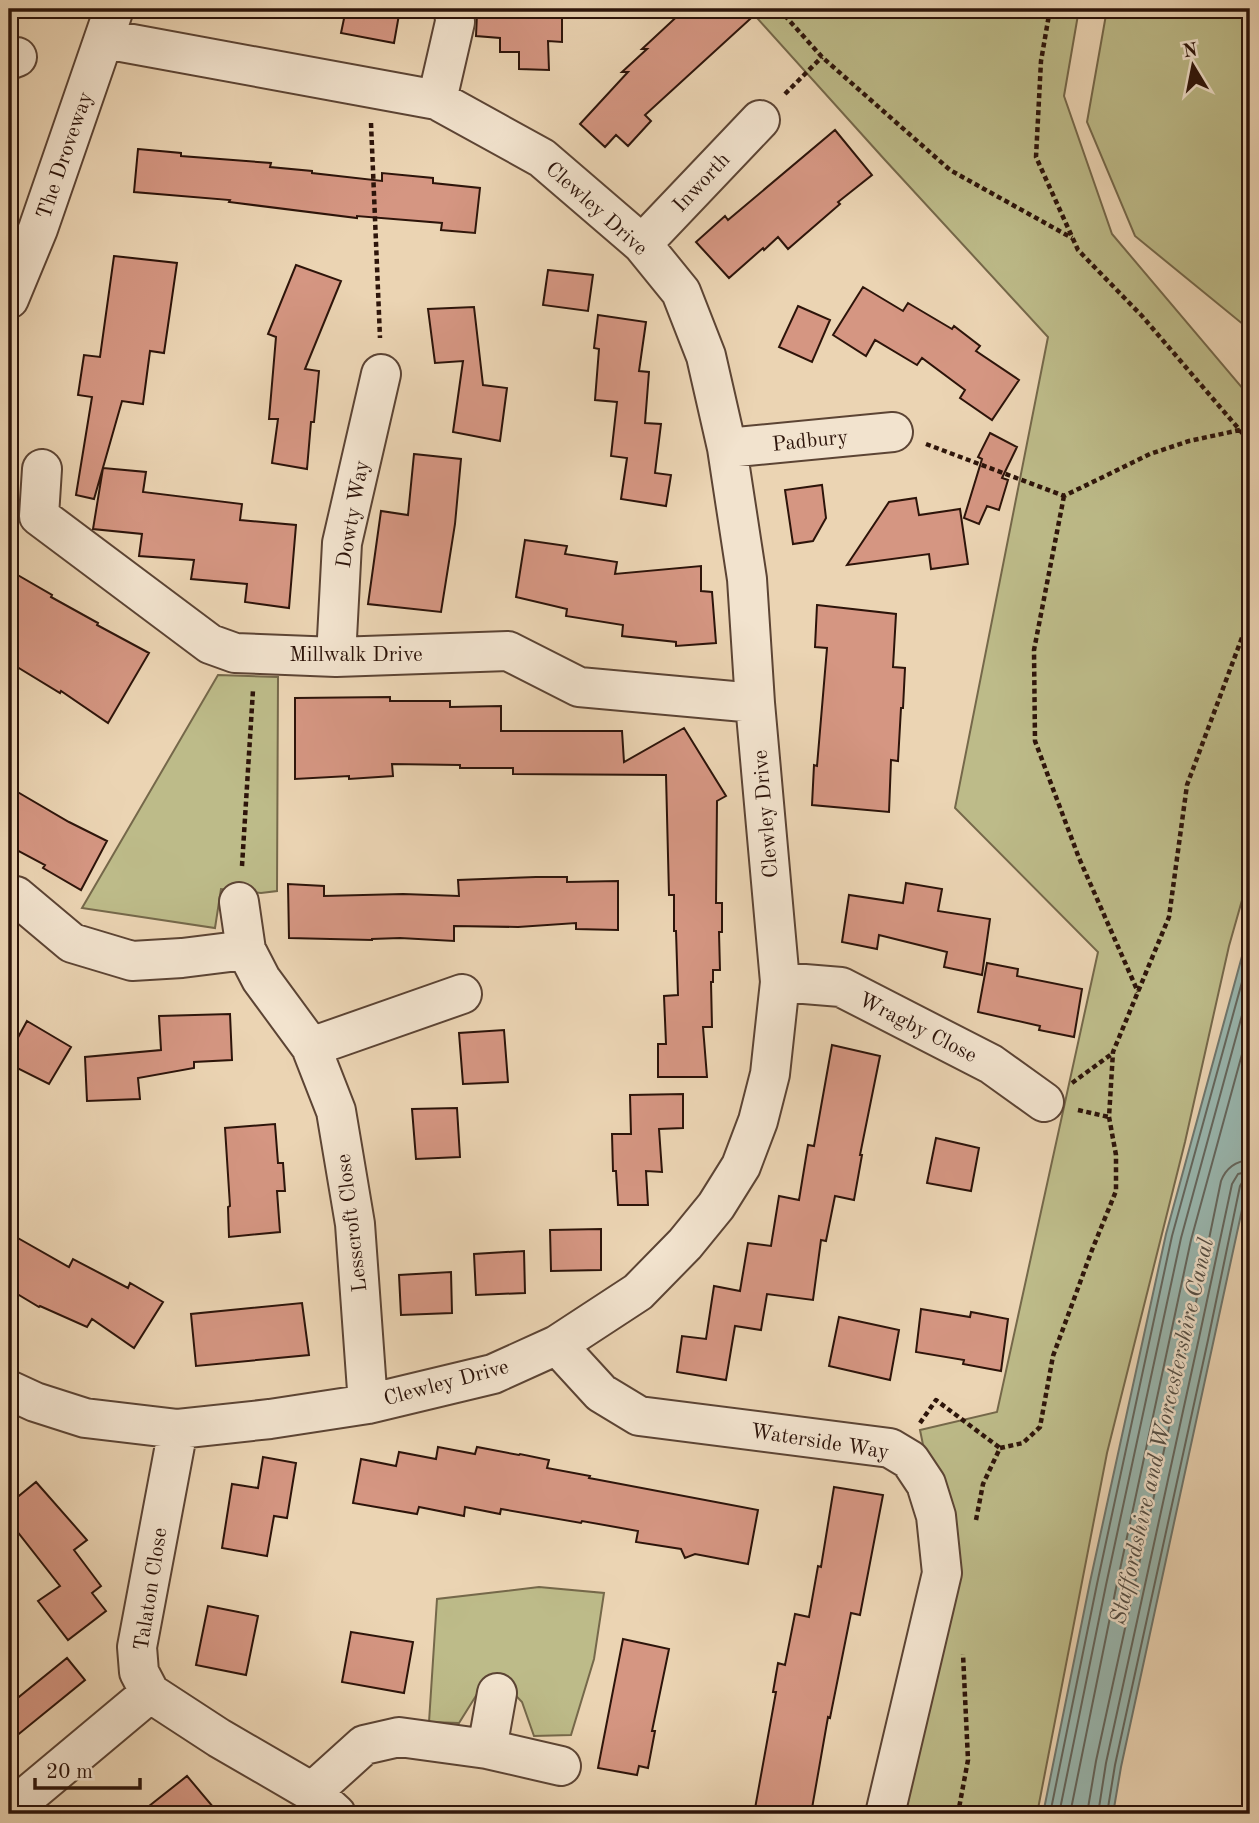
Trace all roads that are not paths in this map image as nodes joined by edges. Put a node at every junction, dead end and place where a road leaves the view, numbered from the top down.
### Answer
1 (454, 9) edge
2 (110, 24) edge
3 (437, 100) junction
4 (760, 120) road end
5 (642, 244) junction
6 (9, 299) edge
7 (381, 374) road end
8 (893, 432) road end
9 (727, 448) junction
10 (42, 469) dead end
11 (336, 657) junction
12 (755, 703) junction
13 (16, 896) dead end
14 (239, 902) road end
15 (246, 950) junction
16 (780, 982) junction
17 (462, 994) dead end
18 (312, 1047) junction
19 (1044, 1102) dead end
20 (557, 1345) junction
21 (9, 1390) edge
22 (368, 1404) junction
23 (178, 1429) junction
24 (150, 1693) junction
25 (497, 1693) dead end
26 (487, 1749) junction
27 (561, 1766) dead end
28 (324, 1803) edge
29 (9, 1811) edge
30 (885, 1814) edge

1 - 3 street
2 - 3 street, Clewley Drive
2 - 6 street, The Droveway
3 - 5 street, Clewley Drive
4 - 5 street, Inworth
5 - 9 street, Clewley Drive
7 - 11 street, Dowty Way
8 - 9 street, Padbury
9 - 12 street, Clewley Drive
10 - 11 street, Millwalk Drive
11 - 12 street, Millwalk Drive
12 - 16 street, Clewley Drive
13 - 15 street
14 - 15 street
15 - 18 street, Lesscroft Close
16 - 19 street, Wragby Close
16 - 20 street, Clewley Drive
17 - 18 street
18 - 22 street, Lesscroft Close
20 - 22 street, Clewley Drive
20 - 30 street, Waterside Way
21 - 23 street, Clewley Drive
22 - 23 street, Clewley Drive
23 - 24 street, Talaton Close
24 - 28 street
24 - 29 street
25 - 26 street
26 - 27 street
26 - 28 street

